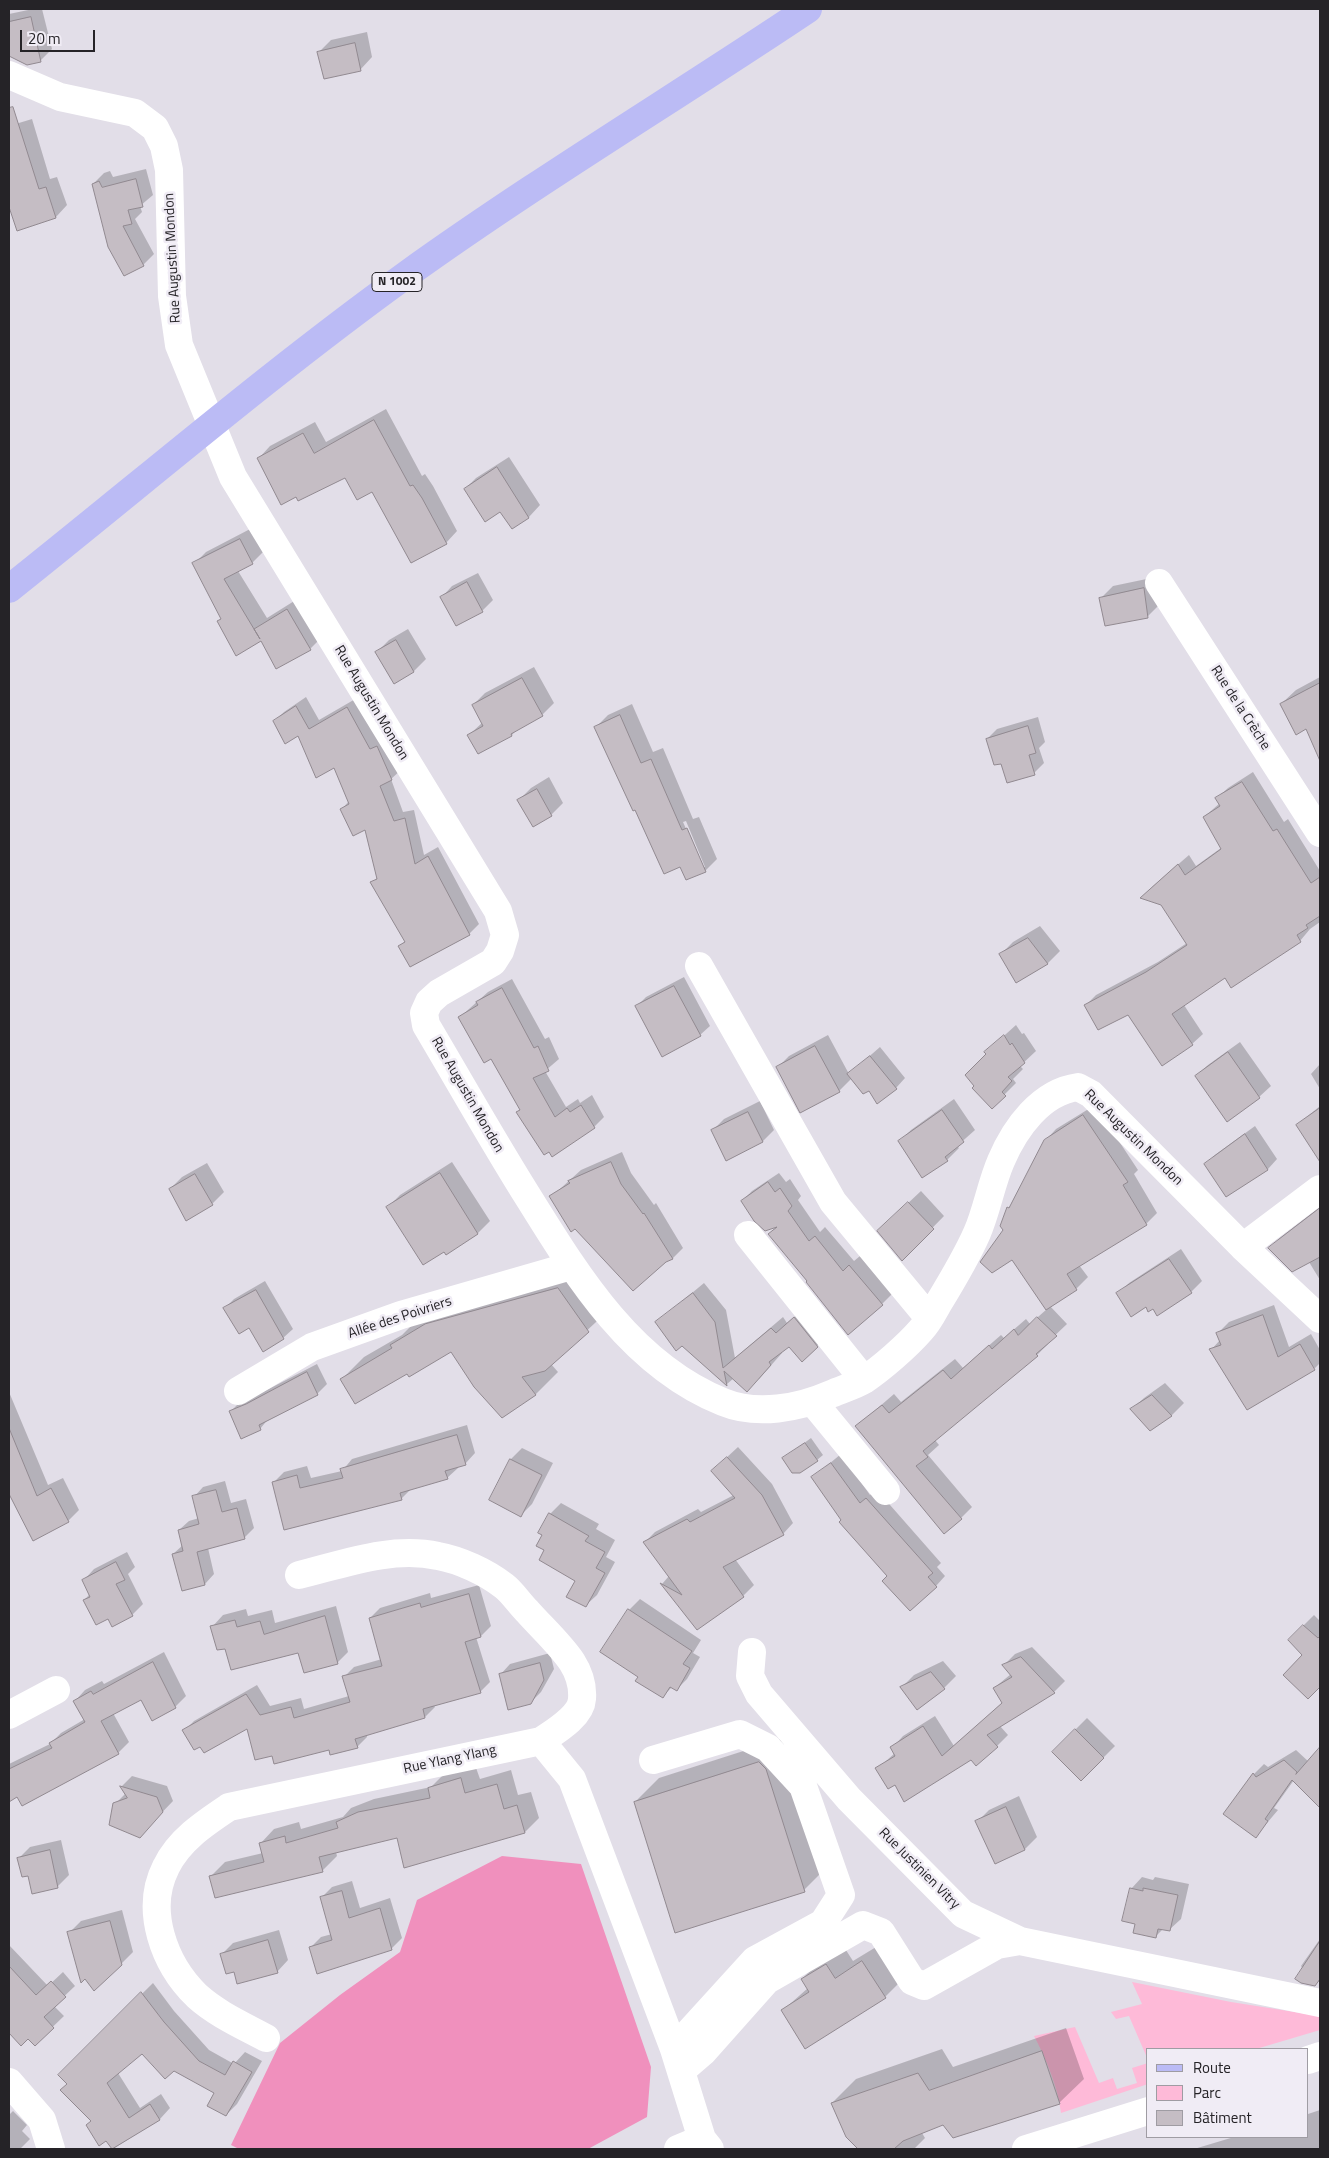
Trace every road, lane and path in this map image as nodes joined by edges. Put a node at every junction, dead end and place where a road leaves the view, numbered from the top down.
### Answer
1 (808, 9) edge
2 (9, 75) edge
3 (1159, 583) dead end
4 (9, 590) edge
5 (1320, 833) edge
6 (699, 966) dead end
7 (1320, 1189) edge
8 (748, 1235) dead end
9 (1243, 1246) junction
10 (571, 1266) junction
11 (929, 1318) junction
12 (1320, 1319) edge
13 (864, 1380) junction
14 (238, 1391) dead end
15 (813, 1402) junction
16 (886, 1491) dead end
17 (300, 1575) dead end
18 (752, 1652) dead end
19 (56, 1690) dead end
20 (9, 1715) edge
21 (541, 1741) junction
22 (653, 1760) dead end
23 (1020, 1941) junction
24 (1320, 2003) edge
25 (266, 2038) dead end
26 (677, 2060) junction
27 (9, 2082) edge
28 (1146, 2112) edge
29 (697, 2146) edge
30 (51, 2149) edge
31 (1026, 2149) edge

1 - 4 main road, N 1002
2 - 10 street, Rue Augustin Mondon
3 - 5 street, Rue de la Crèche
6 - 11 street
7 - 9 street
8 - 13 street
9 - 11 street, Rue Augustin Mondon
9 - 12 street, Rue Augustin Mondon
10 - 14 street, Allée des Poivriers
10 - 15 street, Rue Augustin Mondon
11 - 13 street, Rue Augustin Mondon
13 - 15 street, Rue Augustin Mondon
15 - 16 street
17 - 21 street
18 - 23 street, Rue Justinien Vitry
19 - 20 street
21 - 25 street, Rue Ylang Ylang
21 - 26 street
22 - 26 street
23 - 24 street, Rue Justinien Vitry
23 - 26 street
26 - 29 street
27 - 30 street
28 - 31 street

